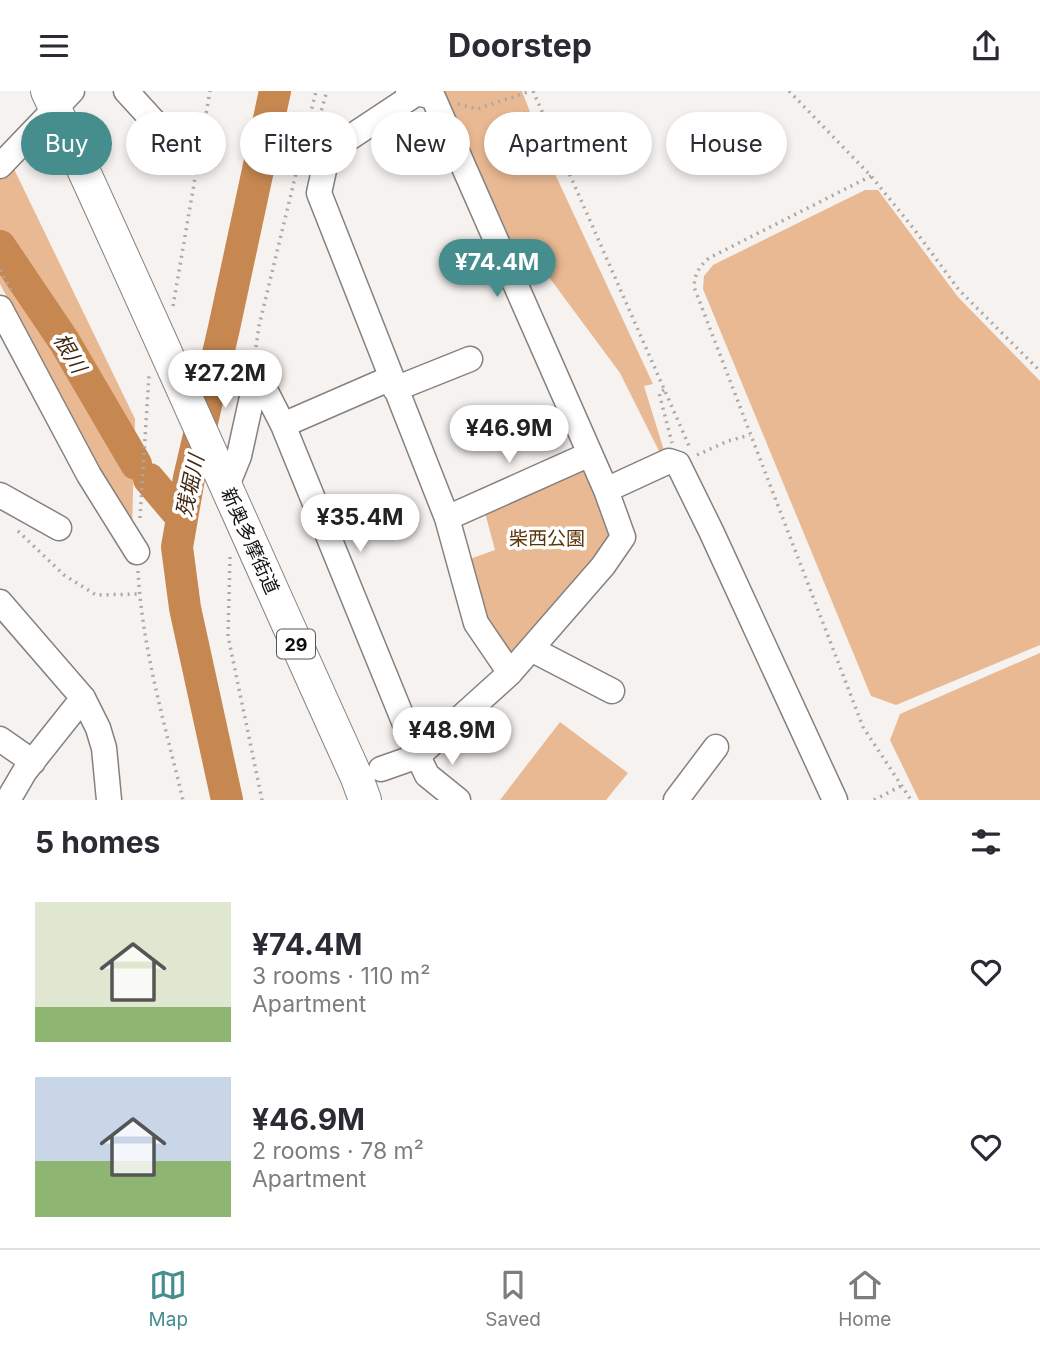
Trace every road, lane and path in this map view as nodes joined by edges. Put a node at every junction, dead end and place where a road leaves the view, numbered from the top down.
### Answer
1 (126, 91) edge
2 (210, 91) edge
3 (316, 91) edge
4 (327, 91) edge
5 (530, 91) edge
6 (789, 91) edge
7 (412, 92) edge
8 (58, 97) edge
9 (477, 109) dead end
10 (145, 112) edge
11 (312, 112) edge
12 (321, 112) edge
13 (0, 166) edge
14 (296, 175) edge
15 (871, 176) junction
16 (0, 308) edge
17 (172, 315) dead end
18 (471, 359) dead end
19 (158, 360) junction
20 (1040, 371) edge
21 (257, 374) junction
22 (393, 383) junction
23 (664, 390) dead end
24 (283, 425) junction
25 (750, 435) junction
26 (590, 454) junction
27 (686, 460) junction
28 (226, 488) junction
29 (606, 490) junction
30 (0, 495) edge
31 (447, 518) junction
32 (9, 524) dead end
33 (60, 528) dead end
34 (137, 552) junction
35 (230, 555) dead end
36 (139, 594) junction
37 (0, 602) edge
38 (531, 649) junction
39 (510, 673) junction
40 (612, 691) dead end
41 (83, 698) junction
42 (0, 739) edge
43 (716, 747) dead end
44 (33, 762) junction
45 (422, 766) junction
46 (382, 769) dead end
47 (901, 786) junction
48 (8, 800) edge
49 (109, 800) edge
50 (183, 800) edge
51 (262, 800) edge
52 (365, 800) edge
53 (437, 800) edge
54 (458, 800) edge
55 (676, 800) edge
56 (835, 800) edge
57 (874, 800) edge
58 (911, 800) edge

1 - 10 street
2 - 17 path
3 - 11 path
4 - 12 path
5 - 9 path
6 - 15 path
7 - 22 street
7 - 26 street
8 - 13 street
8 - 19 main road, 新奥多摩街道 / 29
14 - 21 path
15 - 20 path
15 - 25 path
16 - 34 street
18 - 22 street
19 - 28 main road, 新奥多摩街道 / 29
19 - 34 path
21 - 24 street
21 - 28 street
22 - 24 street
22 - 31 street
23 - 27 path
24 - 45 street
25 - 27 path
25 - 47 path
26 - 29 street
26 - 31 street
27 - 29 street
27 - 56 street
28 - 52 main road, 新奥多摩街道 / 29
29 - 38 street
30 - 33 street
31 - 39 street
32 - 36 path
34 - 36 path
35 - 51 path
36 - 50 path
37 - 41 street
38 - 39 street
38 - 40 street
39 - 45 street
41 - 44 street
41 - 49 street
42 - 44 street
43 - 55 street
44 - 48 street
45 - 46 street
45 - 53 street
45 - 54 street
47 - 57 path
47 - 58 path

